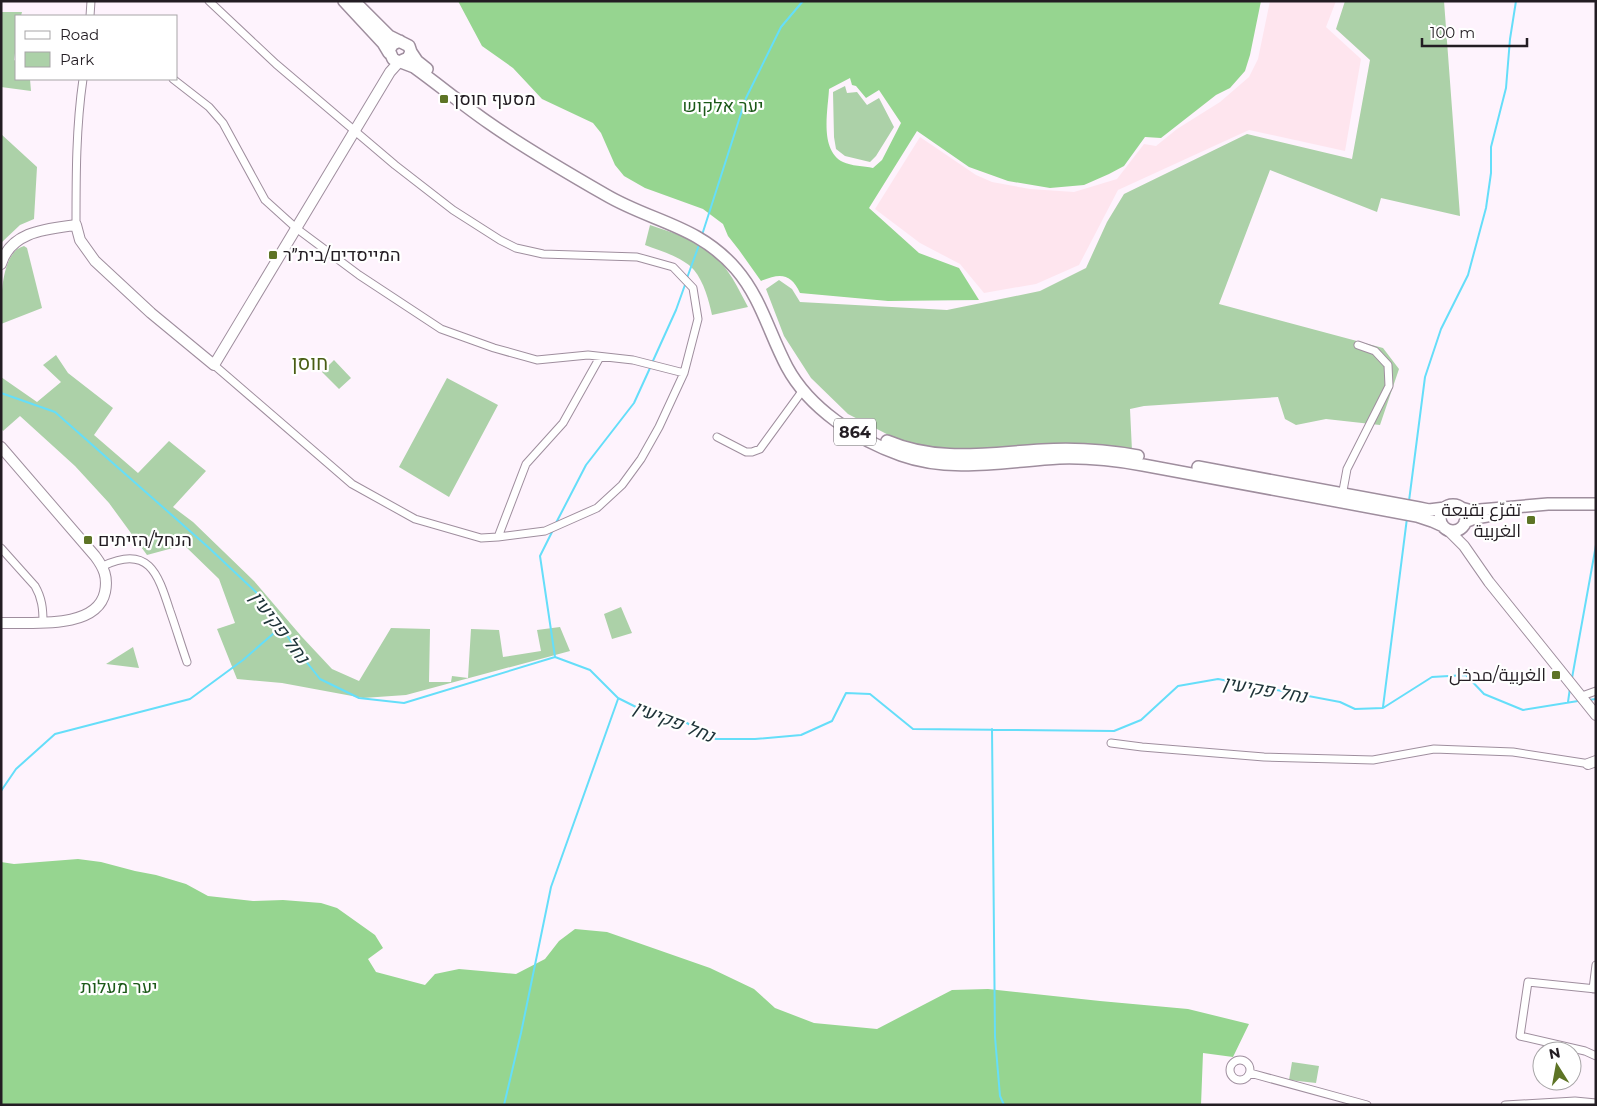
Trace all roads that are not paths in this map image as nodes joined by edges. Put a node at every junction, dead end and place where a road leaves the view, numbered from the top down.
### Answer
1 (91, 1) edge
2 (208, 1) edge
3 (344, 1) edge
4 (354, 1) edge
5 (90, 15) edge
6 (400, 41) junction
7 (411, 52) junction
8 (395, 58) junction
9 (83, 80) edge
10 (174, 80) edge
11 (354, 131) junction
12 (76, 226) junction
13 (296, 228) junction
14 (1, 264) edge
15 (1358, 345) dead end
16 (600, 356) junction
17 (214, 365) junction
18 (684, 373) junction
19 (803, 390) junction
20 (717, 437) dead end
21 (1, 447) edge
22 (1342, 494) junction
23 (1352, 505) junction
24 (1596, 506) edge
25 (1445, 508) junction
26 (1461, 508) junction
27 (1464, 524) junction
28 (1445, 528) junction
29 (498, 537) junction
30 (1464, 546) junction
31 (1, 548) edge
32 (103, 566) junction
33 (1, 622) edge
34 (43, 622) junction
35 (187, 662) dead end
36 (1596, 691) edge
37 (1582, 696) junction
38 (1596, 715) edge
39 (1111, 743) dead end
40 (1593, 763) edge
41 (1596, 965) edge
42 (1594, 989) edge
43 (1596, 1056) edge
44 (1250, 1073) dead end
45 (1596, 1103) edge
46 (1367, 1105) edge
47 (1505, 1105) edge

1 - 5 street
2 - 11 street
3 - 8 main road, 864
4 - 6 main road
6 - 7 main road
6 - 8 main road
7 - 8 main road
7 - 22 main road, 864
8 - 11 street
8 - 19 main road, 864
9 - 12 street
10 - 13 street
11 - 13 street
11 - 18 street
12 - 14 street
12 - 17 street
13 - 16 street
13 - 17 street
15 - 22 street
16 - 18 street
16 - 29 street
17 - 29 street
18 - 29 street
19 - 20 street
19 - 23 main road, 864
21 - 32 street
22 - 23 street
22 - 25 main road, 864
23 - 28 main road, 864
24 - 26 main road
24 - 27 main road
25 - 26 main road
25 - 28 main road
26 - 27 main road
27 - 28 main road
27 - 30 street
28 - 30 street
30 - 37 street
31 - 34 street
32 - 34 street
32 - 35 street
33 - 34 street
36 - 37 street
37 - 38 street
39 - 40 street
41 - 42 street
42 - 43 street
44 - 46 street
45 - 47 street

